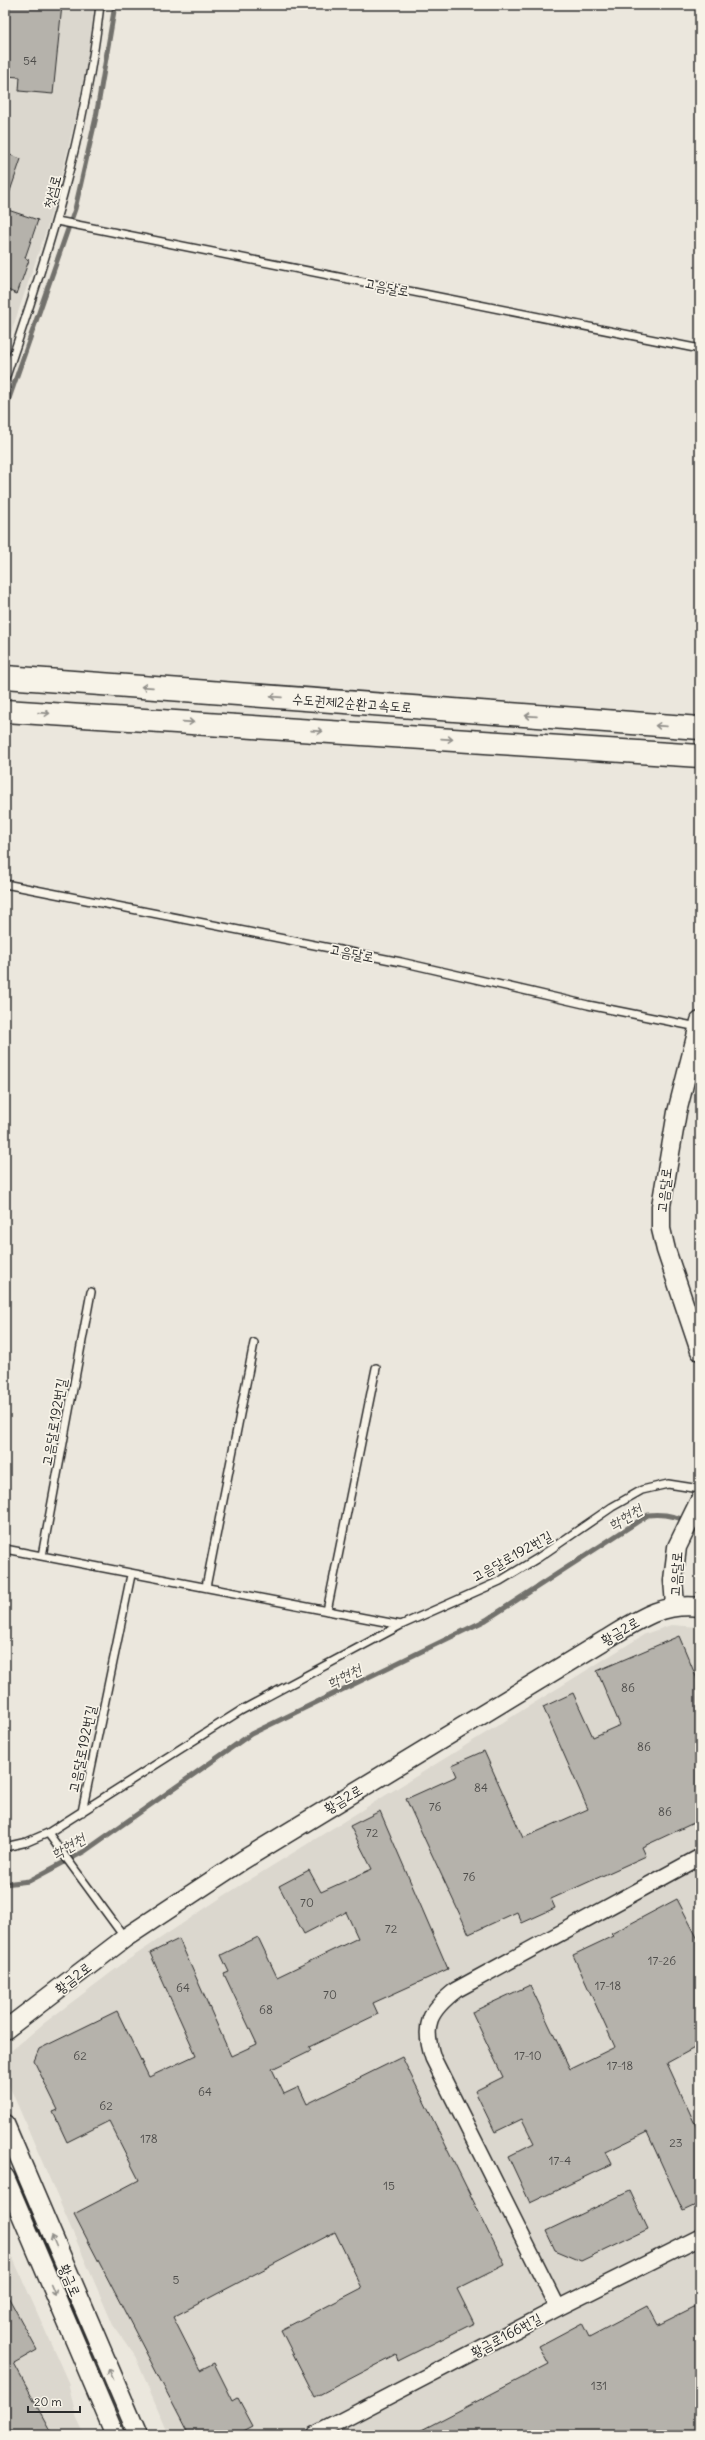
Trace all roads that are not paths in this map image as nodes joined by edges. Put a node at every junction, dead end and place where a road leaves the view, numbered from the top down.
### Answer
1 (100, 5) edge
2 (57, 221) junction
3 (700, 349) edge
4 (5, 380) edge
5 (5, 677) edge
6 (5, 710) edge
7 (700, 728) edge
8 (700, 756) edge
9 (5, 884) edge
10 (699, 1024) edge
11 (91, 1292) dead end
12 (254, 1343) dead end
13 (700, 1351) edge
14 (376, 1368) dead end
15 (699, 1497) edge
16 (5, 1549) edge
17 (42, 1556) junction
18 (131, 1575) junction
19 (206, 1587) junction
20 (675, 1605) junction
21 (700, 1607) edge
22 (327, 1612) junction
23 (401, 1625) junction
24 (82, 1812) junction
25 (48, 1833) junction
26 (5, 1847) edge
27 (700, 1857) edge
28 (125, 1938) junction
29 (5, 2030) edge
30 (5, 2124) edge
31 (5, 2176) edge
32 (700, 2237) edge
33 (558, 2308) junction
34 (115, 2435) edge
35 (138, 2435) edge
36 (314, 2435) edge

1 - 2 lane, 첫섬로
2 - 3 lane, 고음달로
2 - 4 lane, 첫섬로
7 -> 5 highway, 수도권제2순환고속도로
6 -> 8 highway
9 - 10 lane, 고음달로
10 - 13 street, 고음달로
11 - 17 lane, 고음달로192번길
12 - 19 lane
14 - 22 lane
15 - 20 street, 고음달로
15 - 23 lane, 고음달로192번길
16 - 17 lane
17 - 18 lane
18 - 19 lane
18 - 24 lane, 고음달로192번길
19 - 22 lane
20 - 21 street, 황금2로
20 - 28 street, 황금2로
22 - 23 lane
23 - 24 lane, 고음달로192번길
24 - 25 lane, 고음달로192번길
25 - 26 lane, 고음달로192번길
25 - 28 lane
27 - 33 street
28 - 29 street, 황금2로
35 -> 30 street, 황금로
31 -> 34 street, 황금로
32 - 33 street, 황금로166번길
33 - 36 street, 황금로166번길

